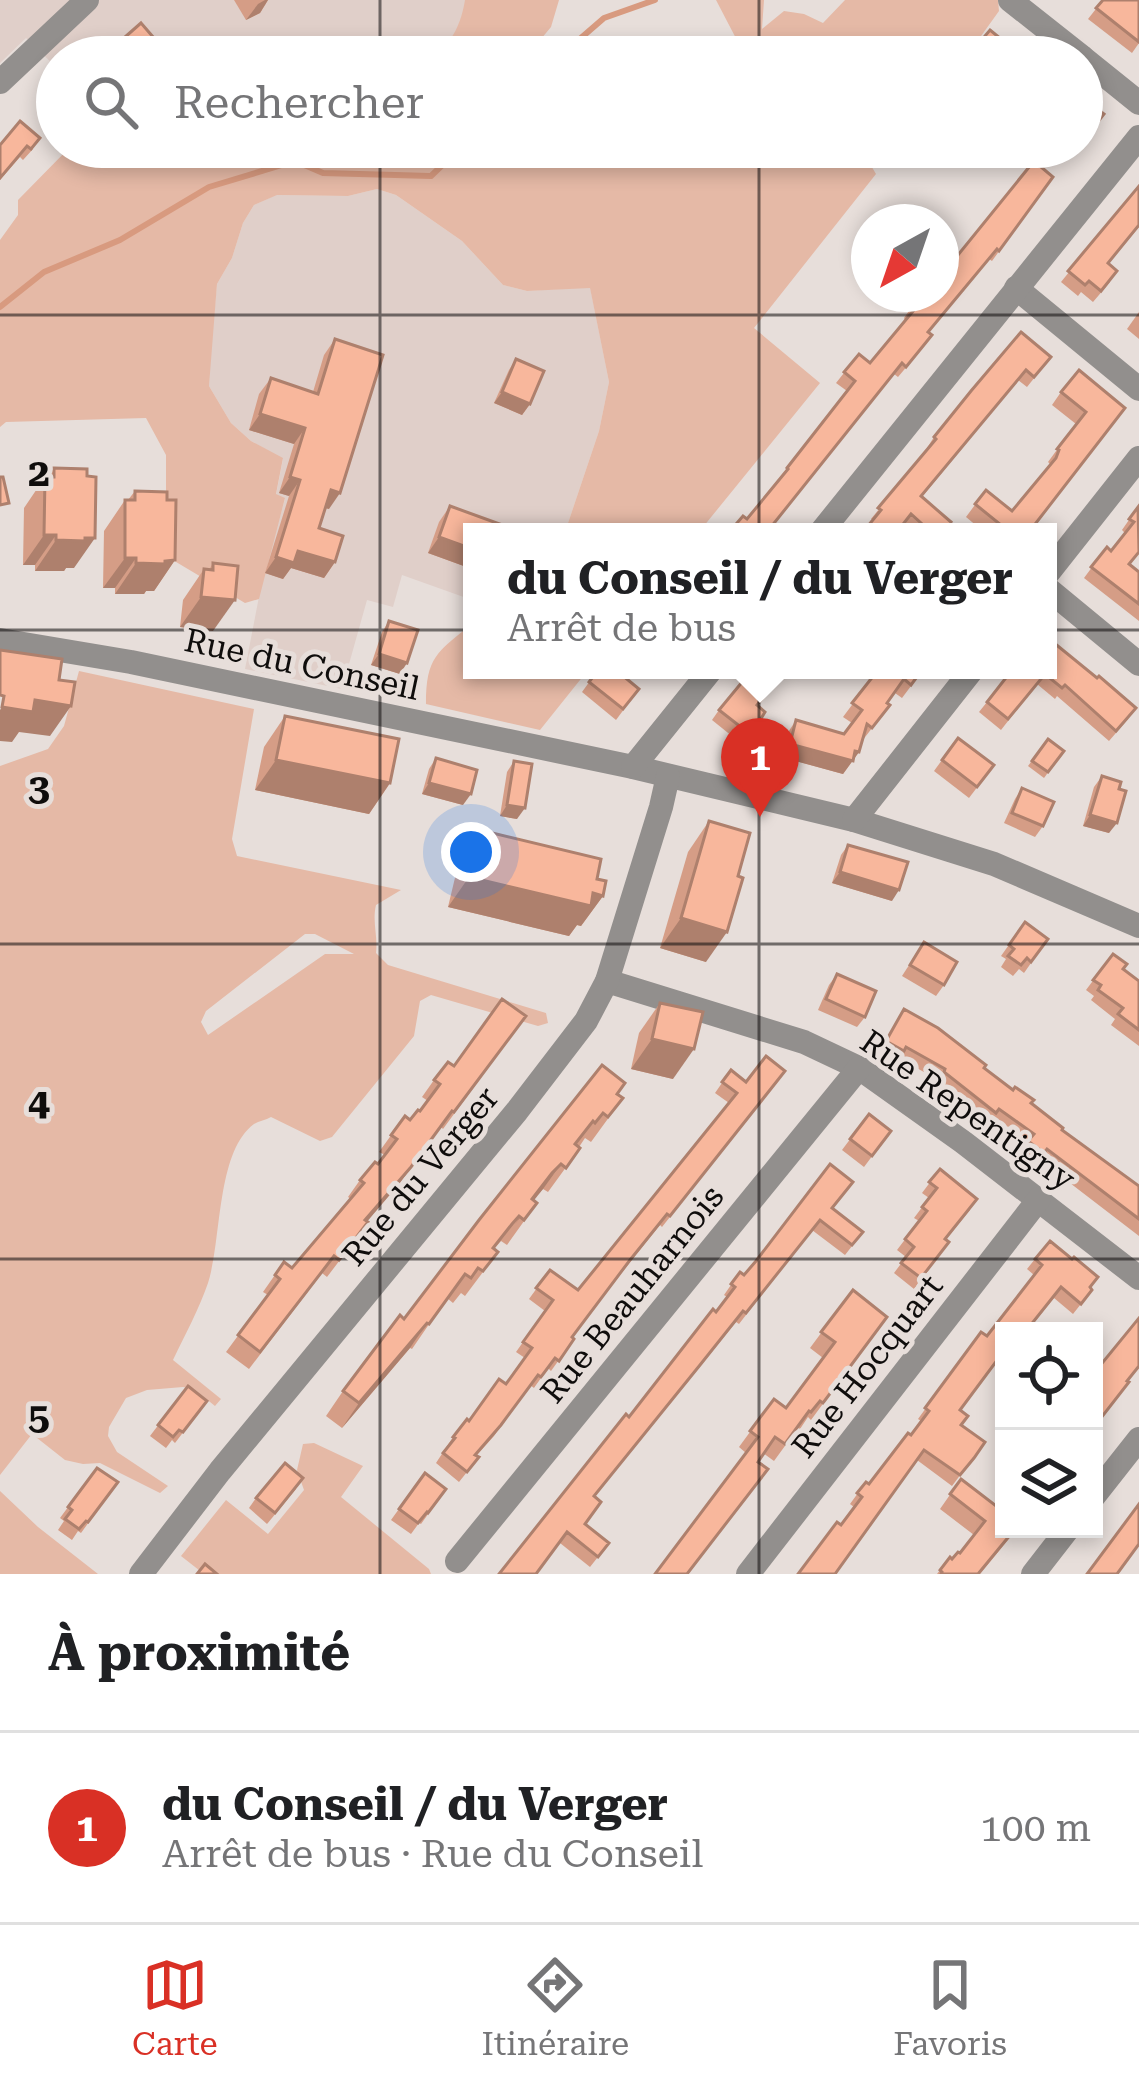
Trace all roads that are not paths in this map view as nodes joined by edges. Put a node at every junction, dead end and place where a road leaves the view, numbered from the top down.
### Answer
1 (86, 0) edge
2 (1010, 0) edge
3 (48, 36) edge
4 (1055, 36) edge
5 (36, 48) edge
6 (1103, 74) edge
7 (0, 82) edge
8 (1139, 103) edge
9 (1139, 137) edge
10 (1016, 288) junction
11 (1139, 389) edge
12 (1139, 458) edge
13 (828, 523) edge
14 (1057, 562) edge
15 (1057, 596) edge
16 (0, 640) edge
17 (1139, 664) edge
18 (704, 679) edge
19 (965, 679) edge
20 (633, 767) junction
21 (668, 776) junction
22 (854, 820) junction
23 (1139, 926) edge
24 (607, 981) junction
25 (859, 1068) junction
26 (1039, 1199) junction
27 (1139, 1277) edge
28 (1139, 1439) edge
29 (1103, 1485) edge
30 (1061, 1538) edge
31 (457, 1562) dead end
32 (141, 1574) edge
33 (748, 1574) edge
34 (1033, 1574) edge

1 - 3 street
2 - 4 street
5 - 7 street
6 - 8 street
9 - 10 street
10 - 11 street
10 - 13 street
12 - 14 street
15 - 17 street
16 - 20 street, Rue du Conseil
18 - 20 street
19 - 22 street
20 - 21 street, Rue du Conseil
21 - 22 street, Rue du Conseil
21 - 24 street, Rue du Verger
22 - 23 street, Rue du Conseil
24 - 25 street, Rue Repentigny
24 - 32 street, Rue du Verger
25 - 26 street, Rue Repentigny
25 - 31 street, Rue Beauharnois
26 - 27 street, Rue Repentigny
26 - 33 street, Rue Hocquart
28 - 29 street
30 - 34 street

